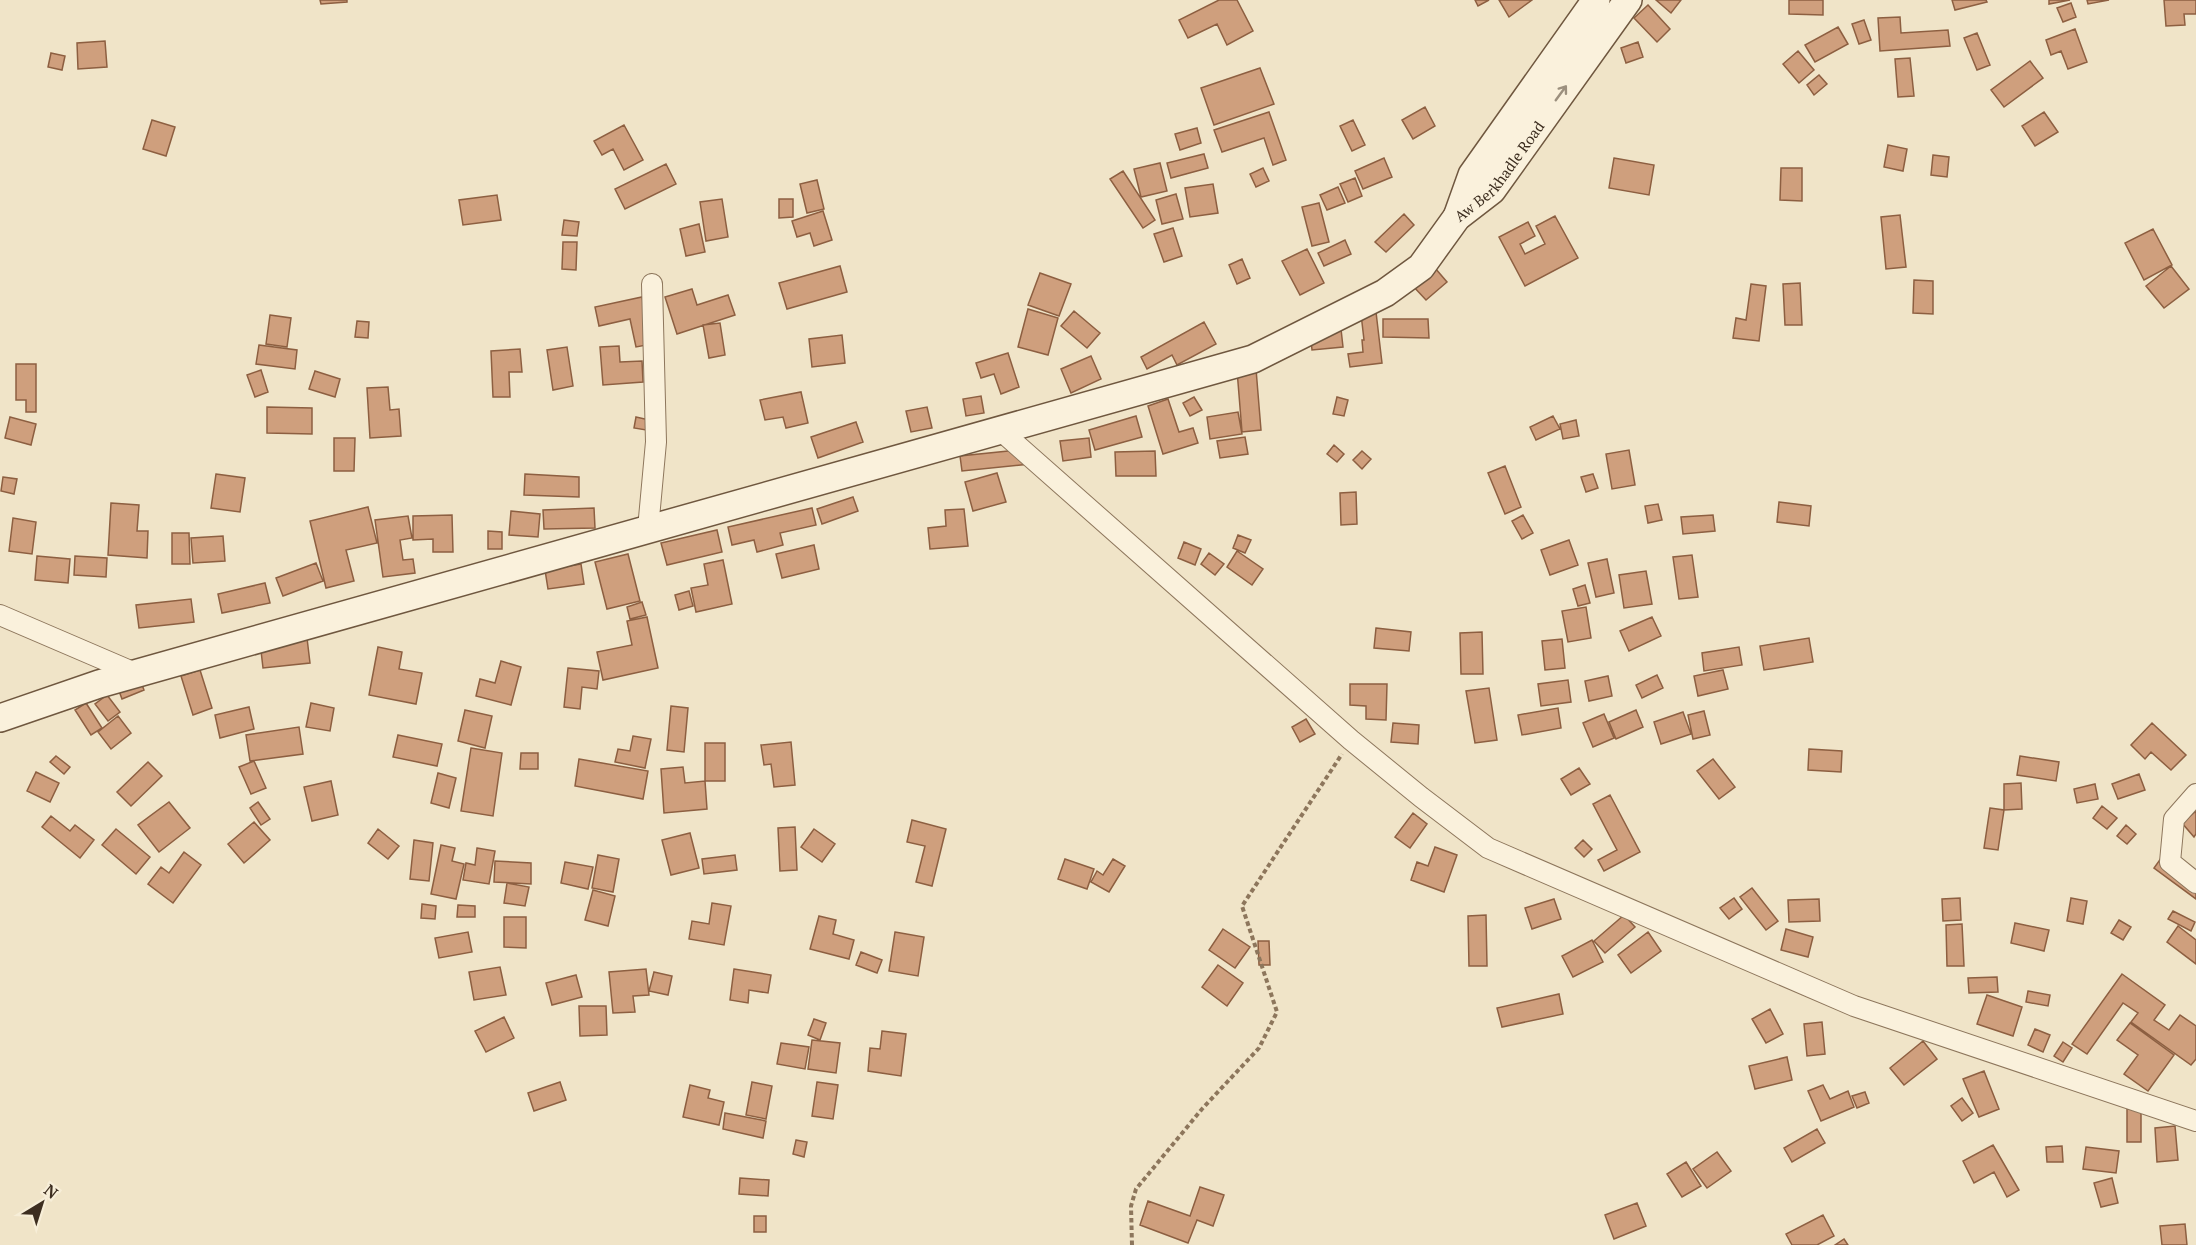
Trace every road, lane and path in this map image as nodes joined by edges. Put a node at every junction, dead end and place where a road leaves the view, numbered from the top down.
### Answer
1 (1596, 0) edge
2 (1628, 0) edge
3 (1457, 217) junction
4 (652, 284) dead end
5 (1000, 430) junction
6 (648, 529) junction
7 (0, 615) edge
8 (135, 673) junction
9 (0, 718) edge
10 (1352, 740) junction
11 (2196, 794) edge
12 (2196, 883) edge
13 (2196, 1122) edge
14 (1132, 1245) edge

1 - 3 main road, Aw Berkhadle Road
3 -> 2 main road, Aw Berkhadle Road
3 - 5 main road
4 - 6 street
5 - 6 main road
5 - 10 street
6 - 8 main road
7 - 8 street
8 - 9 main road
10 - 13 street
10 - 14 path
11 - 12 street

